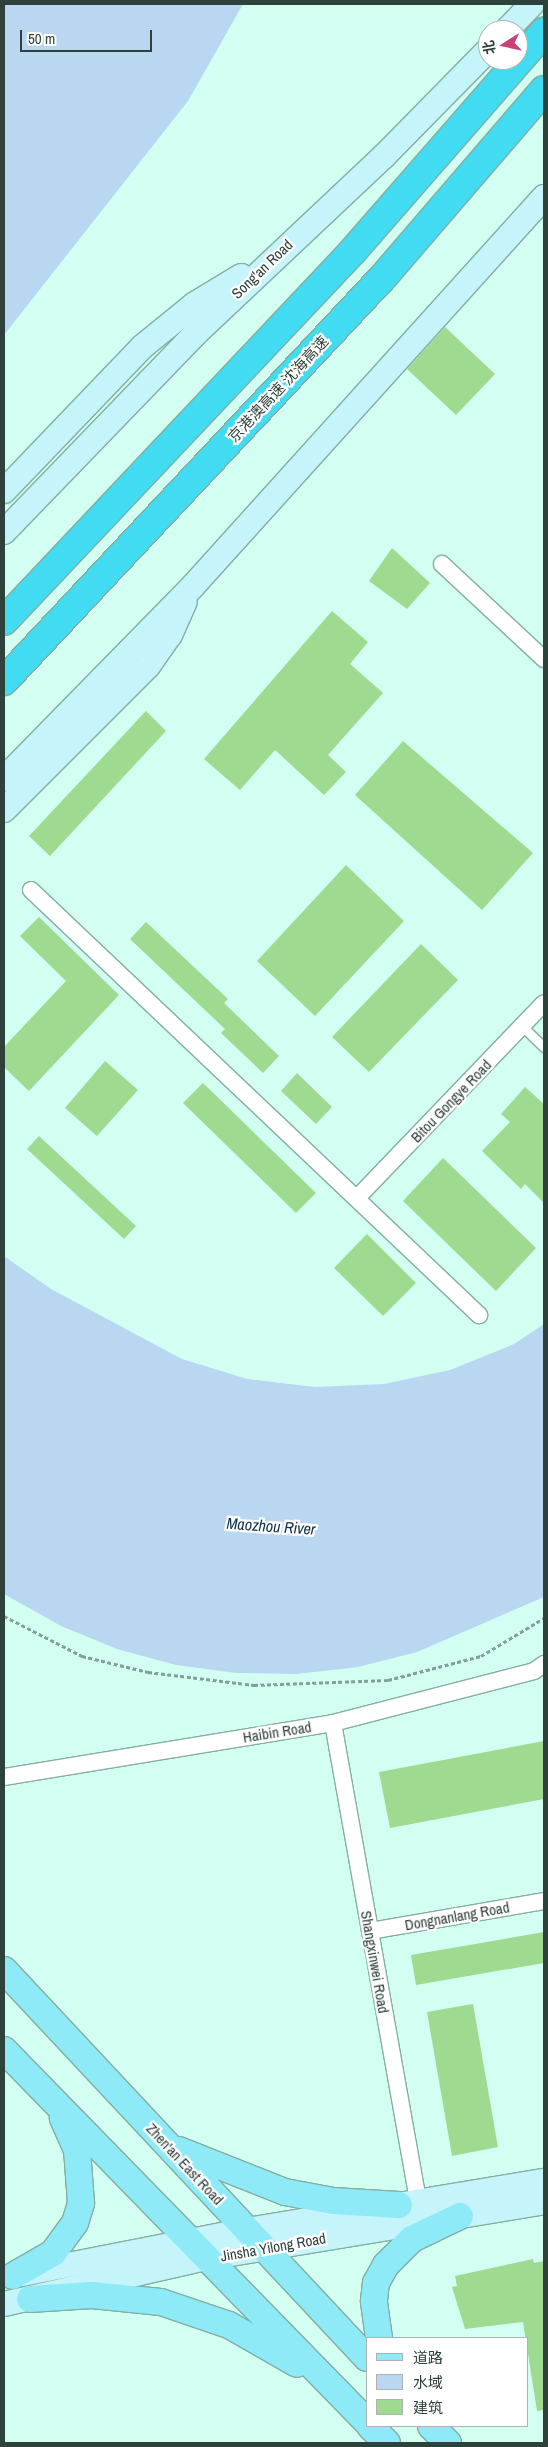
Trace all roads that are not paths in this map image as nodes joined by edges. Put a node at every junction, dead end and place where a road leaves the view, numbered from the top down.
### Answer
1 (532, 4) edge
2 (517, 20) edge
3 (544, 32) edge
4 (478, 60) edge
5 (544, 90) edge
6 (544, 197) edge
7 (272, 258) junction
8 (4, 491) edge
9 (4, 532) edge
10 (442, 564) dead end
11 (193, 586) junction
12 (4, 621) edge
13 (544, 659) edge
14 (4, 681) edge
15 (4, 779) edge
16 (4, 810) edge
17 (31, 890) dead end
18 (544, 1003) edge
19 (522, 1026) junction
20 (544, 1047) edge
21 (357, 1198) junction
22 (479, 1315) dead end
23 (544, 1664) edge
24 (333, 1723) junction
25 (4, 1778) edge
26 (544, 1901) edge
27 (370, 1931) junction
28 (8, 1972) edge
29 (4, 2050) edge
30 (49, 2096) junction
31 (166, 2143) junction
32 (544, 2181) edge
33 (544, 2202) edge
34 (408, 2203) junction
35 (460, 2216) junction
36 (255, 2239) junction
37 (199, 2250) junction
38 (8, 2276) edge
39 (30, 2299) junction
40 (4, 2304) edge
41 (379, 2337) edge
42 (366, 2357) edge
43 (332, 2387) junction
44 (366, 2421) edge
45 (371, 2427) edge
46 (432, 2427) edge
47 (387, 2443) edge
48 (448, 2443) edge

1 - 2 main road
3 - 12 highway
4 - 7 main road, Song'an Road
5 - 14 highway, 京港澳高速 沈海高速
6 - 11 main road
7 - 8 main road
7 - 9 main road, Song'an Road
10 - 13 street
11 - 15 main road
11 - 16 main road
17 - 21 street
18 - 19 street, Bitou Gongye Road
19 - 20 lane
19 - 21 street, Bitou Gongye Road
21 - 22 street
23 - 24 street, Haibin Road
24 - 25 street, Haibin Road
24 - 27 street, Shangxinwei Road
26 - 27 street, Dongnanlang Road
27 - 34 street, Shangxinwei Road
28 - 31 main road, Zhen'an East Road
29 - 30 main road
30 - 37 main road
30 - 38 main road
31 - 34 main road
31 - 36 main road, Zhen'an East Road
32 - 34 main road, Jinsha Yilong Road
33 - 35 main road, Jinsha Yilong Road
34 - 36 main road, Jinsha Yilong Road
35 - 36 main road, Jinsha Yilong Road
35 - 41 main road
36 - 37 main road, Jinsha Yilong Road
36 - 42 main road, Zhen'an East Road
37 - 38 main road, Jinsha Yilong Road
37 - 39 main road, Jinsha Yilong Road
37 - 43 main road
39 - 40 main road, Jinsha Yilong Road
39 - 43 main road
43 - 44 main road
45 - 47 main road
46 - 48 main road

